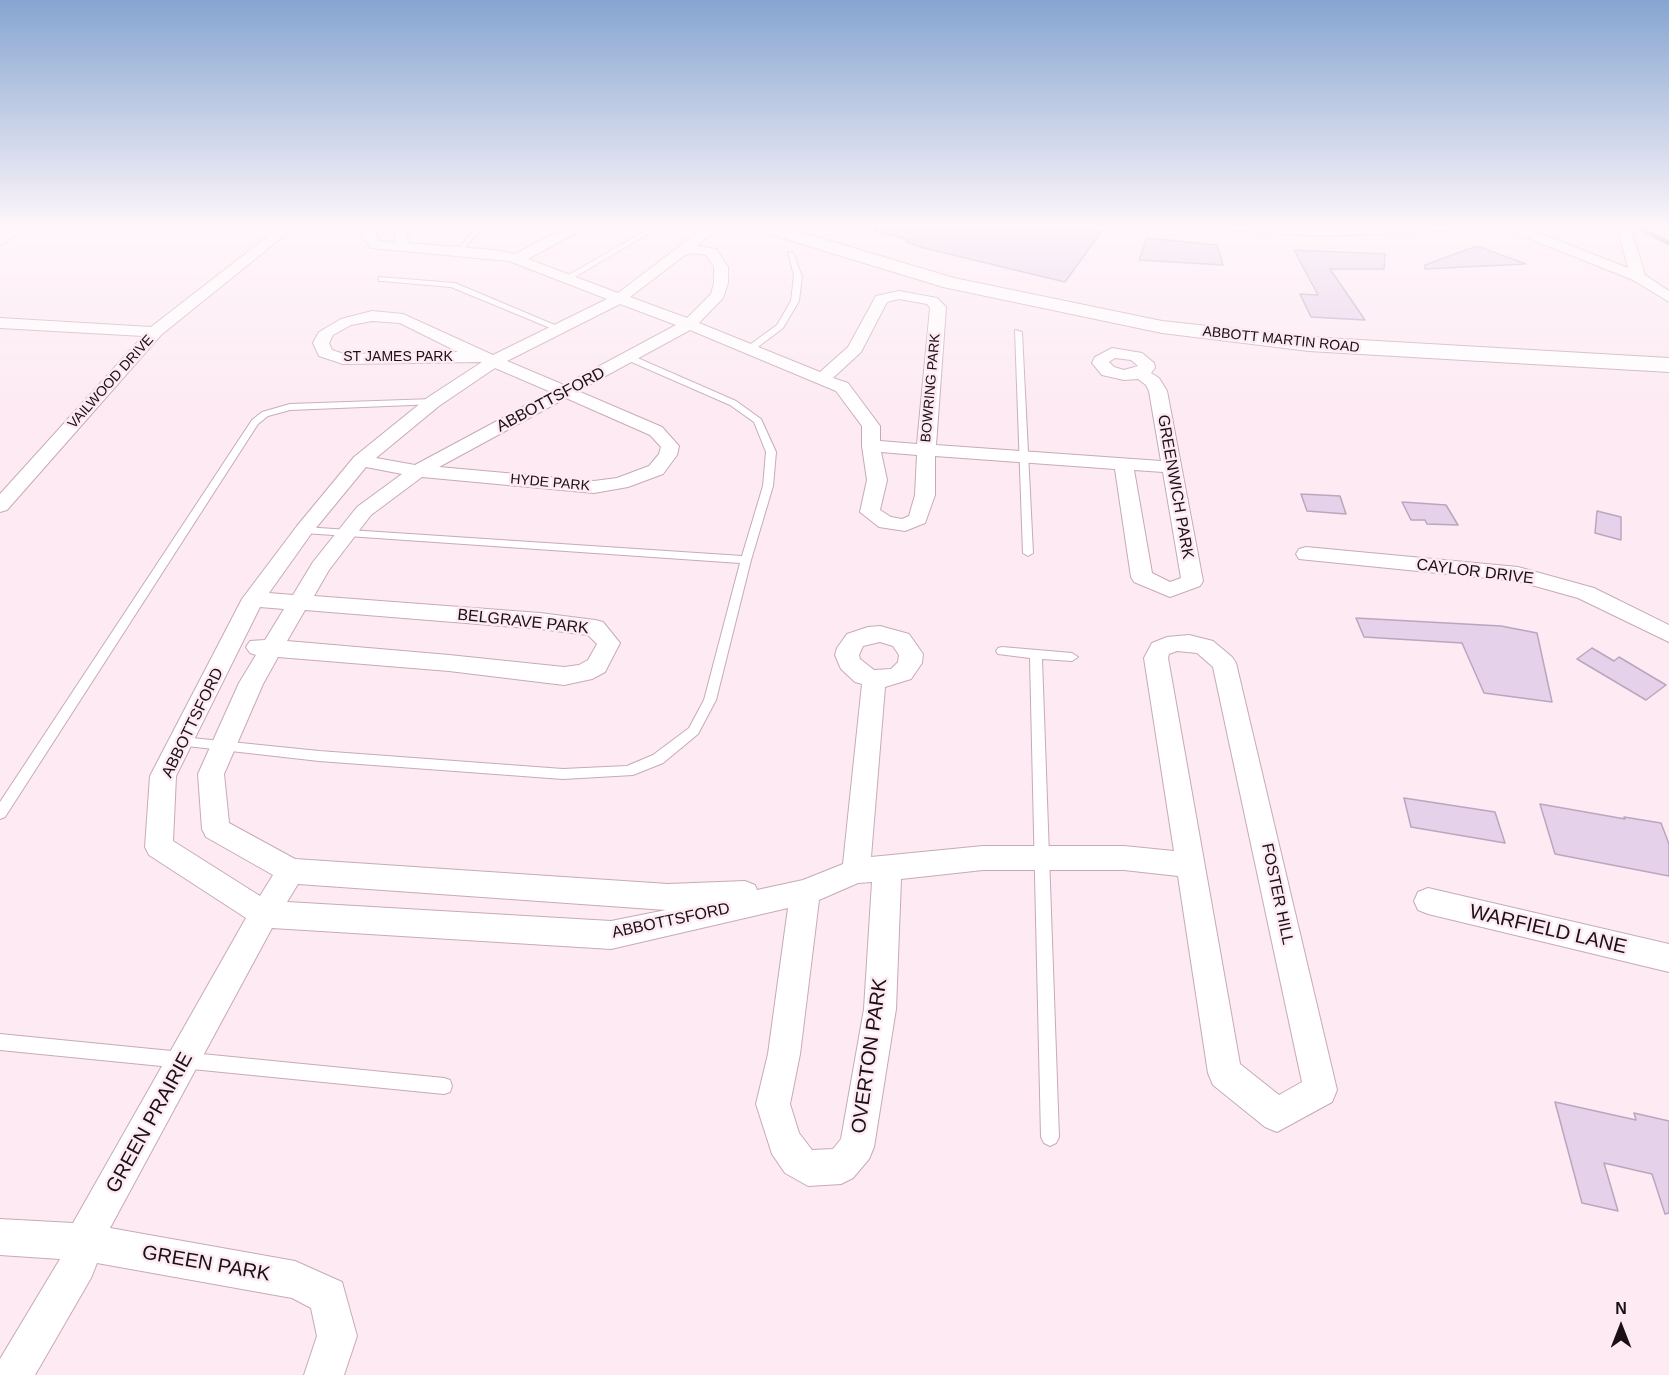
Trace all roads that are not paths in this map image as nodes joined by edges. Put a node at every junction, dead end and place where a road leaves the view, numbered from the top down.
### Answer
1 (207, 290) edge
2 (465, 290) edge
3 (599, 290) edge
4 (630, 290) edge
5 (720, 290) edge
6 (796, 290) edge
7 (985, 290) edge
8 (620, 298) junction
9 (0, 323) edge
10 (690, 324) junction
11 (558, 328) junction
12 (155, 332) junction
13 (1018, 332) dead end
14 (751, 348) junction
15 (630, 358) junction
16 (488, 359) junction
17 (1669, 365) edge
18 (1141, 373) dead end
19 (822, 379) junction
20 (566, 392) junction
21 (433, 402) junction
22 (871, 446) junction
23 (926, 450) junction
24 (1023, 456) junction
25 (361, 461) junction
26 (1124, 463) junction
27 (1171, 467) junction
28 (418, 471) junction
29 (0, 506) edge
30 (304, 530) junction
31 (347, 533) junction
32 (1028, 553) dead end
33 (1306, 554) dead end
34 (746, 560) junction
35 (253, 599) junction
36 (298, 603) junction
37 (1669, 634) edge
38 (231, 646) junction
39 (270, 648) junction
40 (1002, 651) dead end
41 (1036, 654) junction
42 (1072, 657) dead end
43 (874, 679) dead end
44 (182, 742) junction
45 (222, 746) junction
46 (0, 813) edge
47 (1041, 858) junction
48 (1189, 865) junction
49 (872, 869) junction
50 (291, 871) junction
51 (805, 892) junction
52 (1428, 901) dead end
53 (264, 915) junction
54 (1669, 958) edge
55 (0, 1042) edge
56 (185, 1062) junction
57 (444, 1086) dead end
58 (1050, 1137) dead end
59 (0, 1237) edge
60 (83, 1242) junction
61 (13, 1375) edge
62 (324, 1375) edge

1 - 12 street, VAILWOOD DRIVE
2 - 11 lane
3 - 8 street, BOWRING PARK
4 - 8 street, ABBOTTSFORD
5 - 10 street, ABBOTTSFORD
6 - 14 lane
7 - 17 main road, ABBOTT MARTIN ROAD
8 - 10 street, BOWRING PARK
8 - 11 street, ABBOTTSFORD
9 - 12 street
10 - 14 street, BOWRING PARK
10 - 15 street, ABBOTTSFORD
11 - 16 street, ABBOTTSFORD
12 - 29 street, VAILWOOD DRIVE
13 - 24 lane
14 - 19 street, BOWRING PARK
15 - 20 street, ABBOTTSFORD
15 - 34 lane
16 - 16 street, ST JAMES PARK
16 - 20 street, HYDE PARK
16 - 21 street, ABBOTTSFORD
18 - 27 street, GREENWICH PARK
19 - 22 street, BOWRING PARK
19 - 23 street, BOWRING PARK
20 - 28 street, ABBOTTSFORD
20 - 28 street, HYDE PARK
21 - 25 street, ABBOTTSFORD
21 - 46 lane
22 - 23 street, BOWRING PARK
22 - 23 street, BOWRING PARK
23 - 24 street, BOWRING PARK
24 - 26 street, BOWRING PARK
24 - 32 lane
25 - 28 street, HYDE PARK
25 - 30 street, ABBOTTSFORD
26 - 27 street, BOWRING PARK
26 - 27 street, GREENWICH PARK
28 - 31 street, ABBOTTSFORD
30 - 31 lane
30 - 35 street, ABBOTTSFORD
31 - 34 lane
31 - 36 street, ABBOTTSFORD
33 - 37 street, CAYLOR DRIVE
34 - 45 lane
35 - 36 street, BELGRAVE PARK
35 - 38 street, ABBOTTSFORD
36 - 39 street, ABBOTTSFORD
36 - 39 street, BELGRAVE PARK
38 - 39 street, BELGRAVE PARK
38 - 44 street, ABBOTTSFORD
39 - 45 street, ABBOTTSFORD
40 - 41 lane
41 - 42 lane
41 - 47 lane
43 - 49 street, OVERTON PARK
44 - 45 lane
44 - 53 street, ABBOTTSFORD
45 - 50 street, ABBOTTSFORD
47 - 48 street, ABBOTTSFORD
47 - 49 street, ABBOTTSFORD
47 - 58 lane
48 - 48 street, FOSTER HILL
49 - 51 street, ABBOTTSFORD
49 - 51 street, OVERTON PARK
50 - 51 street, ABBOTTSFORD
50 - 53 street, GREEN PRAIRIE
51 - 53 street, ABBOTTSFORD
52 - 54 street, WARFIELD LANE
53 - 56 street, GREEN PRAIRIE
55 - 56 lane
56 - 57 lane
56 - 60 street, GREEN PRAIRIE
59 - 60 street, GREEN PARK
60 - 61 street, GREEN PRAIRIE
60 - 62 street, GREEN PARK

